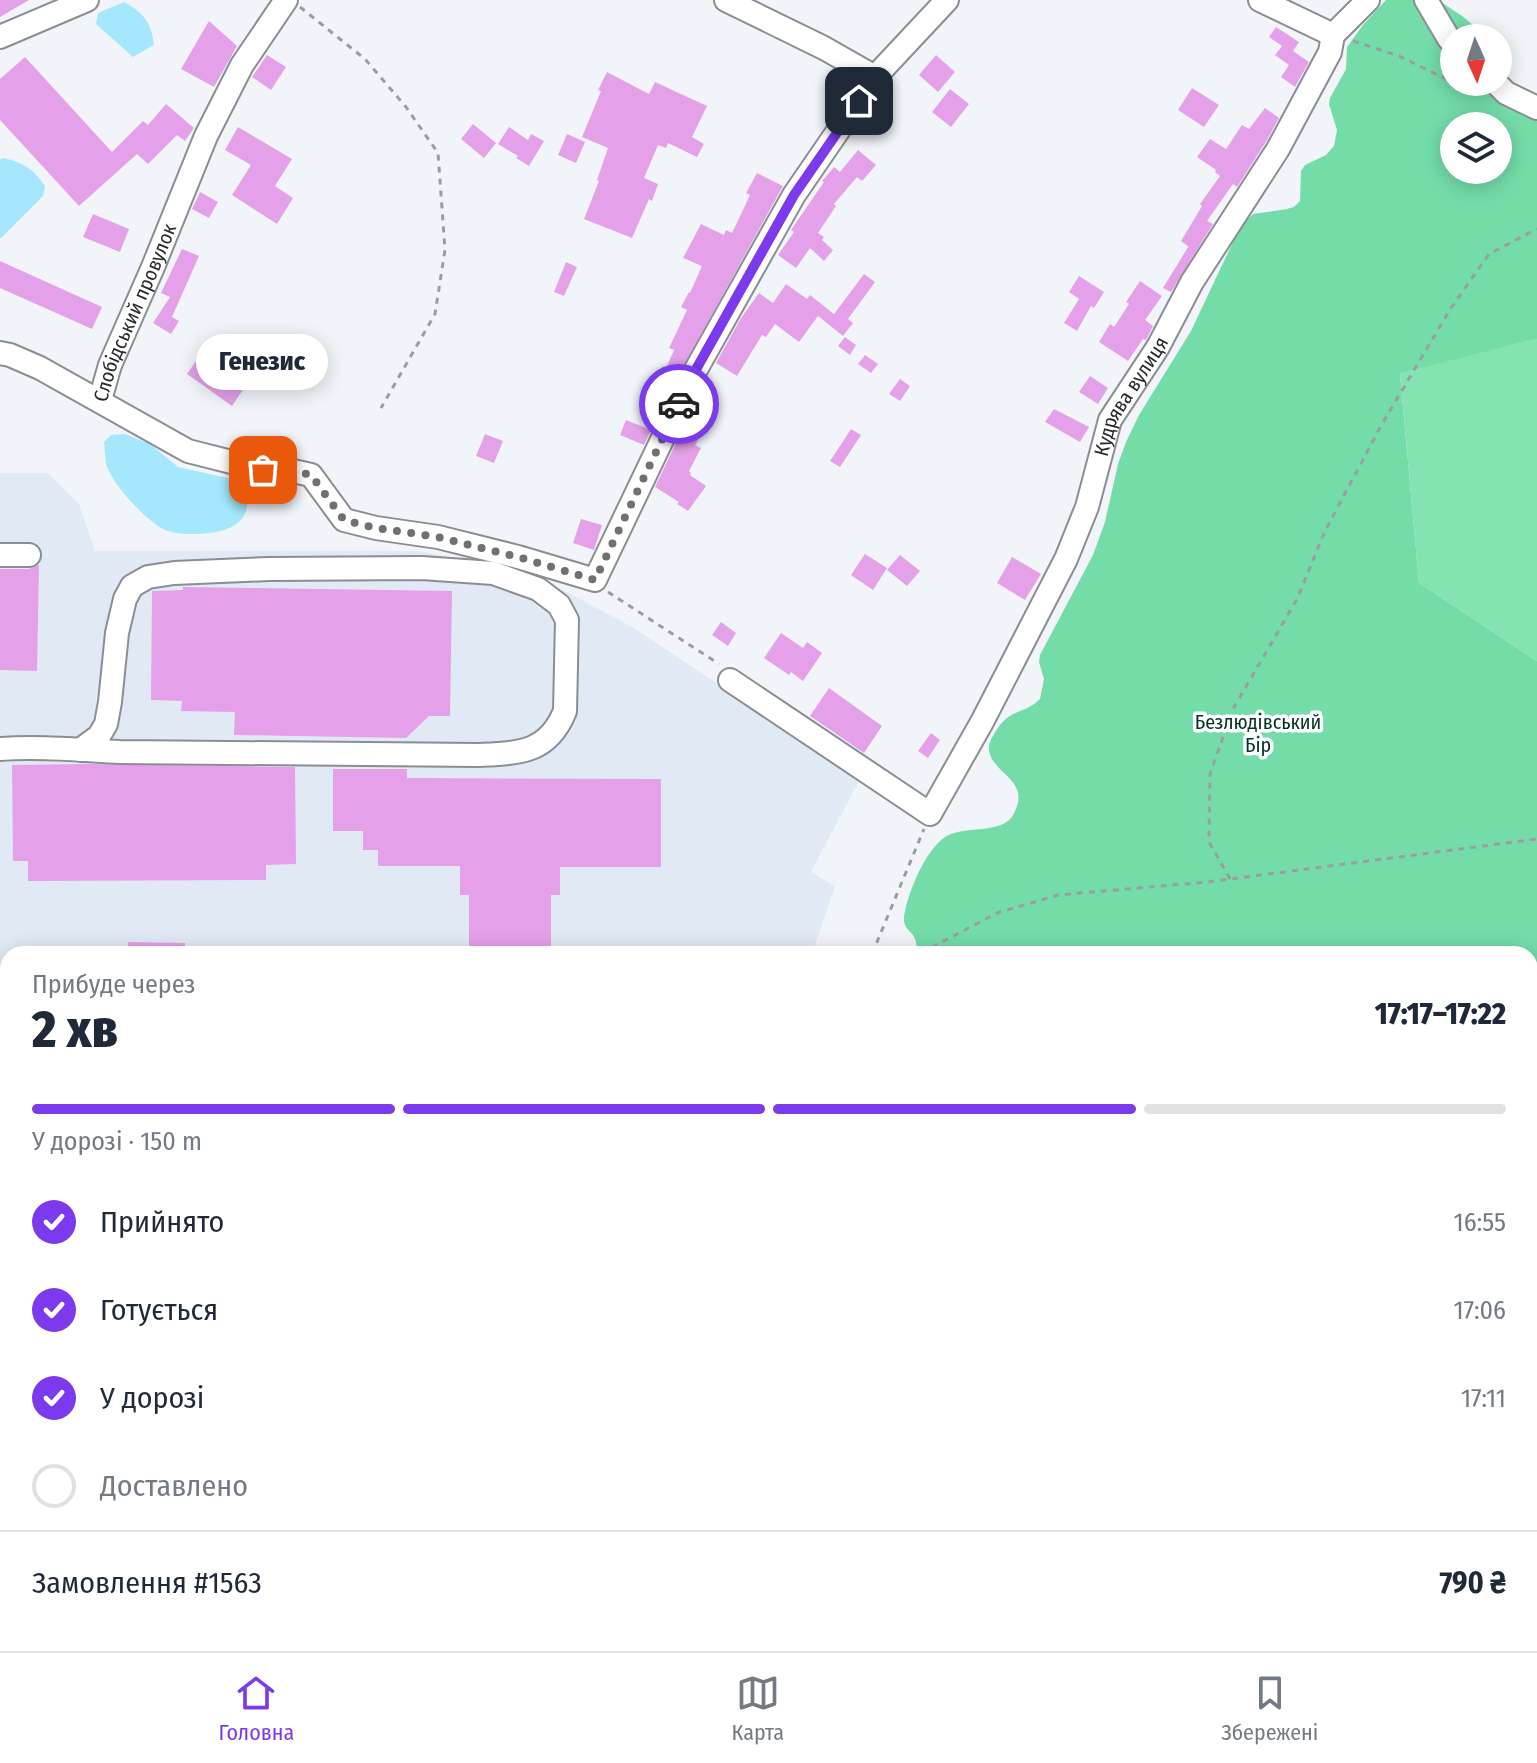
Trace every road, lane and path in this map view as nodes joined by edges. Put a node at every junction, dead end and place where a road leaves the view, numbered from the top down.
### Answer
1 (87, 0) edge
2 (289, 0) edge
3 (726, 0) edge
4 (947, 0) edge
5 (1260, 0) edge
6 (1368, 0) edge
7 (1426, 0) edge
8 (1440, 24) edge
9 (1333, 35) junction
10 (0, 37) edge
11 (1440, 76) edge
12 (875, 77) junction
13 (1512, 96) edge
14 (1537, 108) edge
15 (1537, 229) edge
16 (0, 353) edge
17 (100, 400) junction
18 (381, 408) dead end
19 (0, 555) edge
20 (29, 555) dead end
21 (595, 580) junction
22 (730, 680) joint
23 (0, 749) edge
24 (80, 750) junction
25 (930, 814) junction
26 (1537, 839) edge
27 (1230, 879) junction
28 (875, 946) edge
29 (934, 946) edge

1 - 10 street
2 - 17 street, Слобідський провулок
2 - 18 path
3 - 12 street
4 - 12 street
5 - 9 street
6 - 9 street, Кудрява вулиця
7 - 8 street
9 - 11 path
9 - 25 street, Кудрява вулиця
12 - 21 street
13 - 14 street
15 - 27 path
16 - 17 street
17 - 21 street, Слобідський провулок
19 - 20 street
21 - 22 path
22 - 25 street
23 - 24 street
24 - 24 street
25 - 28 path
26 - 27 path
27 - 29 path

